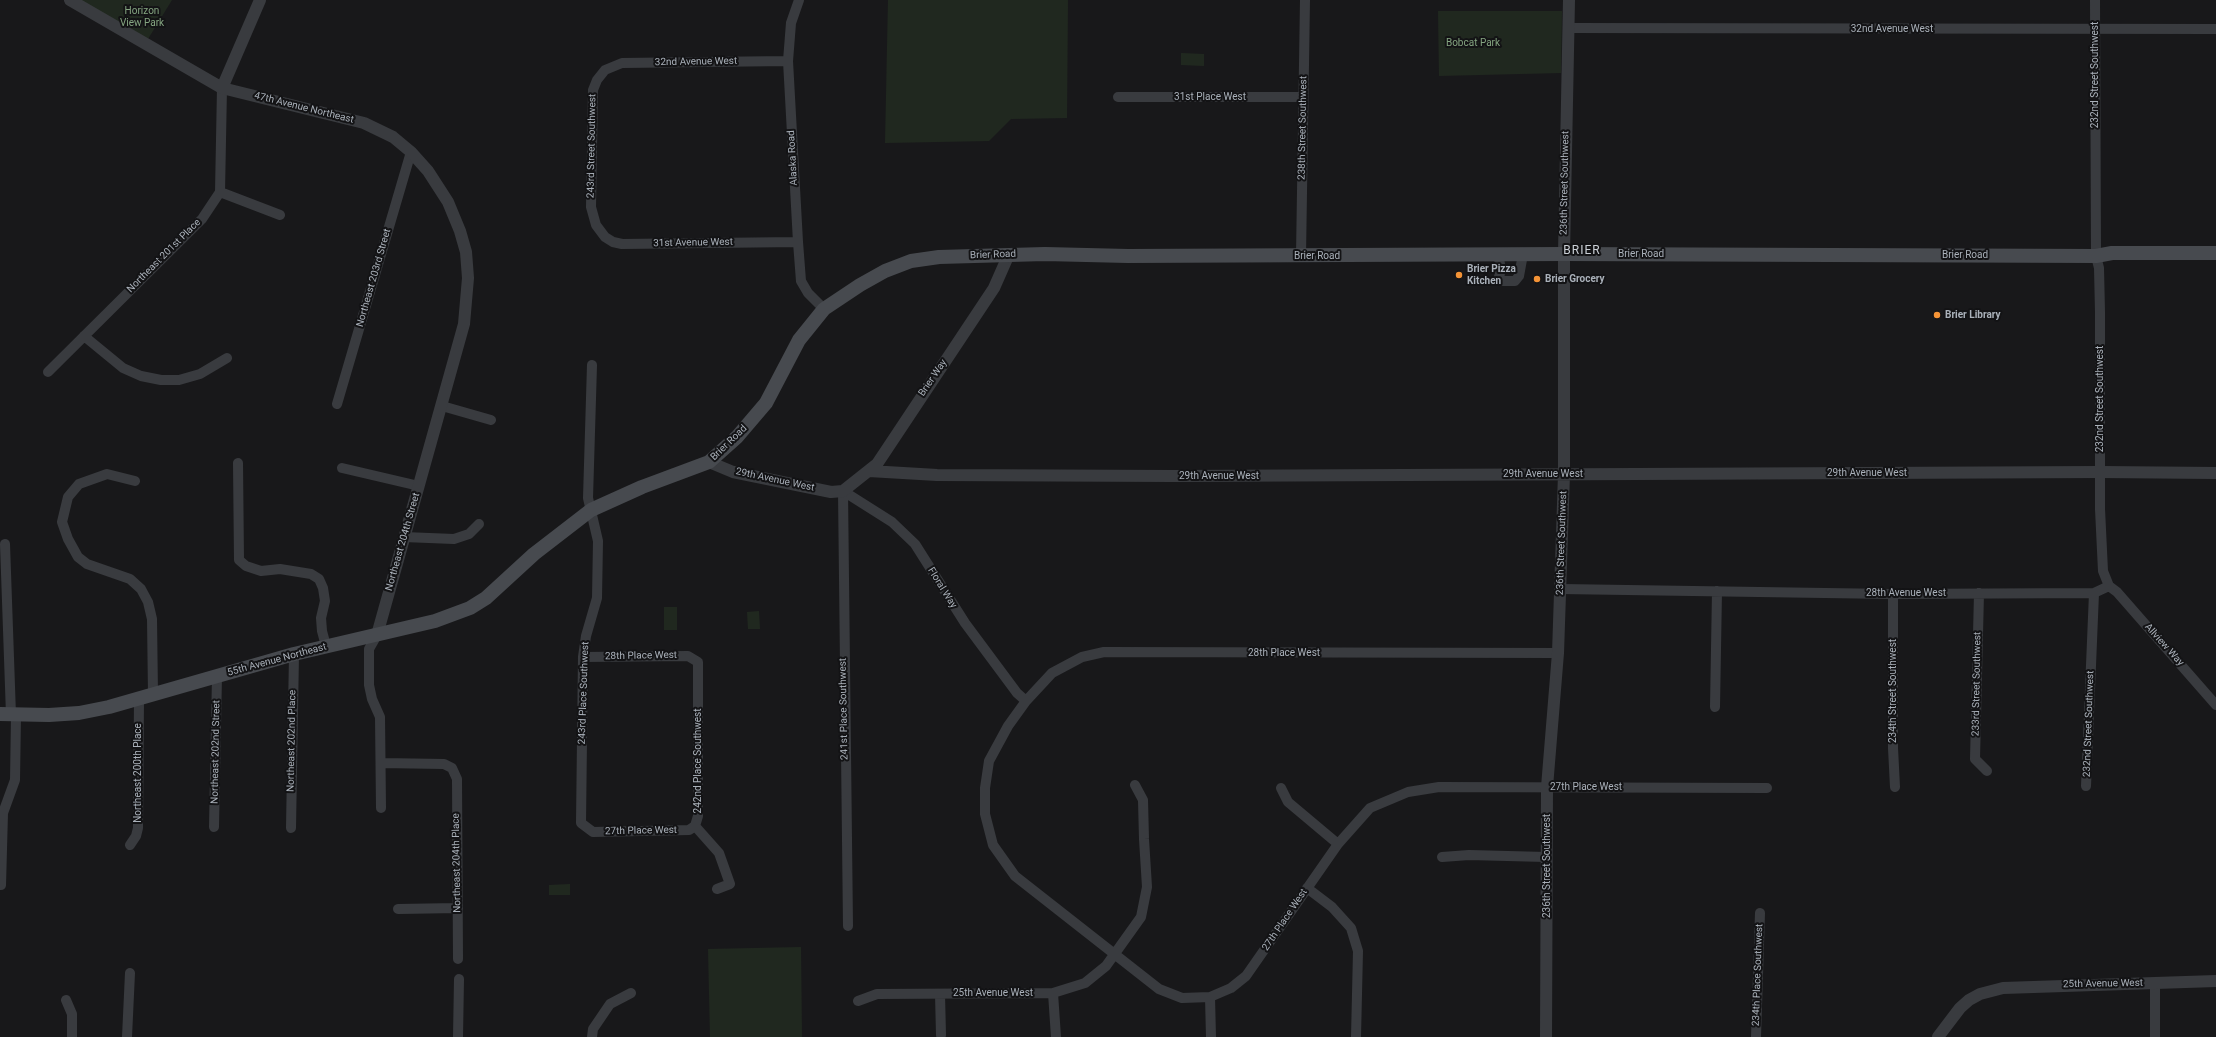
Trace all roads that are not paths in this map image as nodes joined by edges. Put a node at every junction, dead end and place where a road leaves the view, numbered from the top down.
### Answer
1 (70, 0) edge
2 (260, 0) edge
3 (798, 0) edge
4 (1305, 0) edge
5 (1569, 0) edge
6 (2095, 0) edge
7 (1568, 28) junction
8 (2095, 29) junction
9 (2216, 29) edge
10 (788, 61) junction
11 (605, 70) joint
12 (222, 88) junction
13 (1118, 97) dead end
14 (1303, 97) junction
15 (411, 152) junction
16 (220, 192) junction
17 (280, 215) dead end
18 (596, 225) joint
19 (798, 242) junction
20 (2216, 253) edge
21 (1009, 254) junction
22 (1498, 254) junction
23 (1523, 254) junction
24 (1564, 254) junction
25 (1301, 256) junction
26 (2096, 256) junction
27 (468, 278) joint
28 (824, 309) junction
29 (84, 336) junction
30 (227, 358) dead end
31 (592, 366) dead end
32 (48, 372) dead end
33 (337, 404) dead end
34 (442, 406) junction
35 (491, 420) dead end
36 (709, 462) junction
37 (238, 463) dead end
38 (342, 468) dead end
39 (869, 471) junction
40 (2101, 472) junction
41 (2216, 473) edge
42 (1564, 474) junction
43 (135, 480) dead end
44 (419, 486) junction
45 (843, 491) junction
46 (591, 510) junction
47 (479, 524) dead end
48 (404, 537) junction
49 (5, 544) dead end
50 (534, 554) joint
51 (2109, 586) junction
52 (1561, 589) junction
53 (1717, 591) junction
54 (1979, 593) junction
55 (2094, 593) junction
56 (1893, 594) junction
57 (377, 635) junction
58 (326, 646) junction
59 (1558, 653) junction
60 (294, 654) junction
61 (583, 657) junction
62 (698, 662) joint
63 (217, 676) junction
64 (153, 694) junction
65 (139, 699) junction
66 (1026, 701) junction
67 (2216, 705) edge
68 (1715, 708) dead end
69 (9, 715) edge
70 (381, 763) junction
71 (1987, 772) dead end
72 (1135, 785) dead end
73 (2086, 786) dead end
74 (1547, 787) junction
75 (1895, 787) dead end
76 (1281, 788) dead end
77 (1766, 788) dead end
78 (381, 808) dead end
79 (695, 826) junction
80 (214, 828) dead end
81 (291, 828) dead end
82 (587, 829) joint
83 (1338, 844) junction
84 (130, 845) dead end
85 (1442, 857) dead end
86 (1546, 857) junction
87 (1, 885) edge
88 (1307, 888) junction
89 (717, 889) dead end
90 (458, 908) junction
91 (398, 909) dead end
92 (1760, 913) dead end
93 (848, 926) dead end
94 (1116, 954) junction
95 (458, 958) dead end
96 (130, 973) dead end
97 (459, 979) dead end
98 (2155, 982) junction
99 (2216, 982) edge
100 (632, 993) dead end
101 (1053, 993) junction
102 (940, 994) junction
103 (1210, 997) junction
104 (66, 1000) dead end
105 (858, 1001) dead end
106 (941, 1036) dead end
107 (72, 1037) edge
108 (127, 1037) edge
109 (458, 1037) edge
110 (592, 1037) edge
111 (1056, 1037) edge
112 (1211, 1037) edge
113 (1356, 1037) edge
114 (1546, 1037) edge
115 (1756, 1037) edge
116 (1938, 1037) edge
117 (2155, 1037) edge

1 - 12 street, 47th Avenue Northeast
2 - 12 street
3 - 10 street, Alaska Road
4 - 14 street, 238th Street Southwest
5 - 7 street, 236th Street Southwest
6 - 8 street, 232nd Street Southwest
7 - 8 street, 32nd Avenue West
7 - 24 street, 236th Street Southwest
8 - 9 street, 32nd Avenue West
8 - 26 street, 232nd Street Southwest
10 - 11 street, 32nd Avenue West
10 - 19 street, Alaska Road
11 - 18 street, 243rd Street Southwest
12 - 15 street, 47th Avenue Northeast
12 - 16 street
13 - 14 street, 31st Place West
14 - 25 street, 238th Street Southwest
15 - 27 street, 47th Avenue Northeast
15 - 33 street, Northeast 203rd Street
16 - 17 street
16 - 29 street, Northeast 201st Place
18 - 19 street, 31st Avenue West
19 - 28 street, Alaska Road
20 - 26 main road, Brier Road
21 - 25 main road, Brier Road
21 - 28 main road, Brier Road
21 - 39 street, Brier Way
22 - 23 main road, Brier Road
22 - 23 street
22 - 25 main road, Brier Road
23 - 24 main road, Brier Road
24 - 26 main road, Brier Road
24 - 42 street, 236th Street Southwest
26 - 40 street, 232nd Street Southwest
27 - 34 street, Northeast 204th Street
28 - 36 main road, Brier Road
29 - 30 street
29 - 32 street, Northeast 201st Place
31 - 46 street, 243rd Place Southwest
34 - 35 street
34 - 44 street, Northeast 204th Street
36 - 45 street, 29th Avenue West
36 - 46 main road, Brier Road
37 - 58 street
38 - 44 street
39 - 42 street, 29th Avenue West
39 - 45 street, Brier Way
40 - 41 street, 29th Avenue West
40 - 42 street, 29th Avenue West
40 - 51 street, 232nd Street Southwest
42 - 52 street, 236th Street Southwest
43 - 64 street
44 - 48 street, Northeast 204th Street
45 - 66 street, Floral Way
45 - 93 street, 241st Place Southwest
46 - 50 main road, Brier Road
46 - 61 street, 243rd Place Southwest
47 - 48 street
48 - 57 street, Northeast 204th Street
49 - 69 street
50 - 57 main road, 55th Avenue Northeast
51 - 55 street
51 - 67 street, Allview Way
52 - 53 street, 28th Avenue West
52 - 59 street, 236th Street Southwest
53 - 56 street, 28th Avenue West
53 - 68 street
54 - 55 street, 28th Avenue West
54 - 56 street, 28th Avenue West
54 - 71 street, 233rd Street Southwest
55 - 73 street, 232nd Street Southwest
56 - 75 street, 234th Street Southwest
57 - 58 main road, 55th Avenue Northeast
57 - 70 street, Northeast 204th Street
58 - 60 main road, 55th Avenue Northeast
59 - 66 street, 28th Place West
59 - 74 street, 236th Street Southwest
60 - 63 main road, 55th Avenue Northeast
60 - 81 street, Northeast 202nd Place
61 - 62 street, 28th Place West
61 - 82 street, 243rd Place Southwest
62 - 79 street, 242nd Place Southwest
63 - 64 main road, 55th Avenue Northeast
63 - 80 street, Northeast 202nd Street
64 - 65 main road, 55th Avenue Northeast
65 - 69 main road, 55th Avenue Northeast
65 - 84 street, Northeast 200th Place
66 - 94 street, 27th Place West
69 - 87 street
70 - 78 street, Northeast 204th Street
70 - 90 street, Northeast 204th Place
72 - 94 street, 25th Avenue West
74 - 77 street, 27th Place West
74 - 83 street, 27th Place West
74 - 86 street, 236th Street Southwest
76 - 83 street
79 - 82 street, 27th Place West
79 - 89 street, 242nd Place Southwest
83 - 88 street, 27th Place West
85 - 86 street
86 - 114 street, 236th Street Southwest
88 - 103 street, 27th Place West
88 - 113 street
90 - 91 street
90 - 95 street, Northeast 204th Place
92 - 115 street, 234th Place Southwest
94 - 101 street, 25th Avenue West
94 - 103 street, 27th Place West
96 - 108 street
97 - 109 street
98 - 99 street, 25th Avenue West
98 - 116 street, 25th Avenue West
98 - 117 street
100 - 110 street
101 - 102 street, 25th Avenue West
101 - 111 street
102 - 105 street, 25th Avenue West
102 - 106 street
103 - 112 street
104 - 107 street

